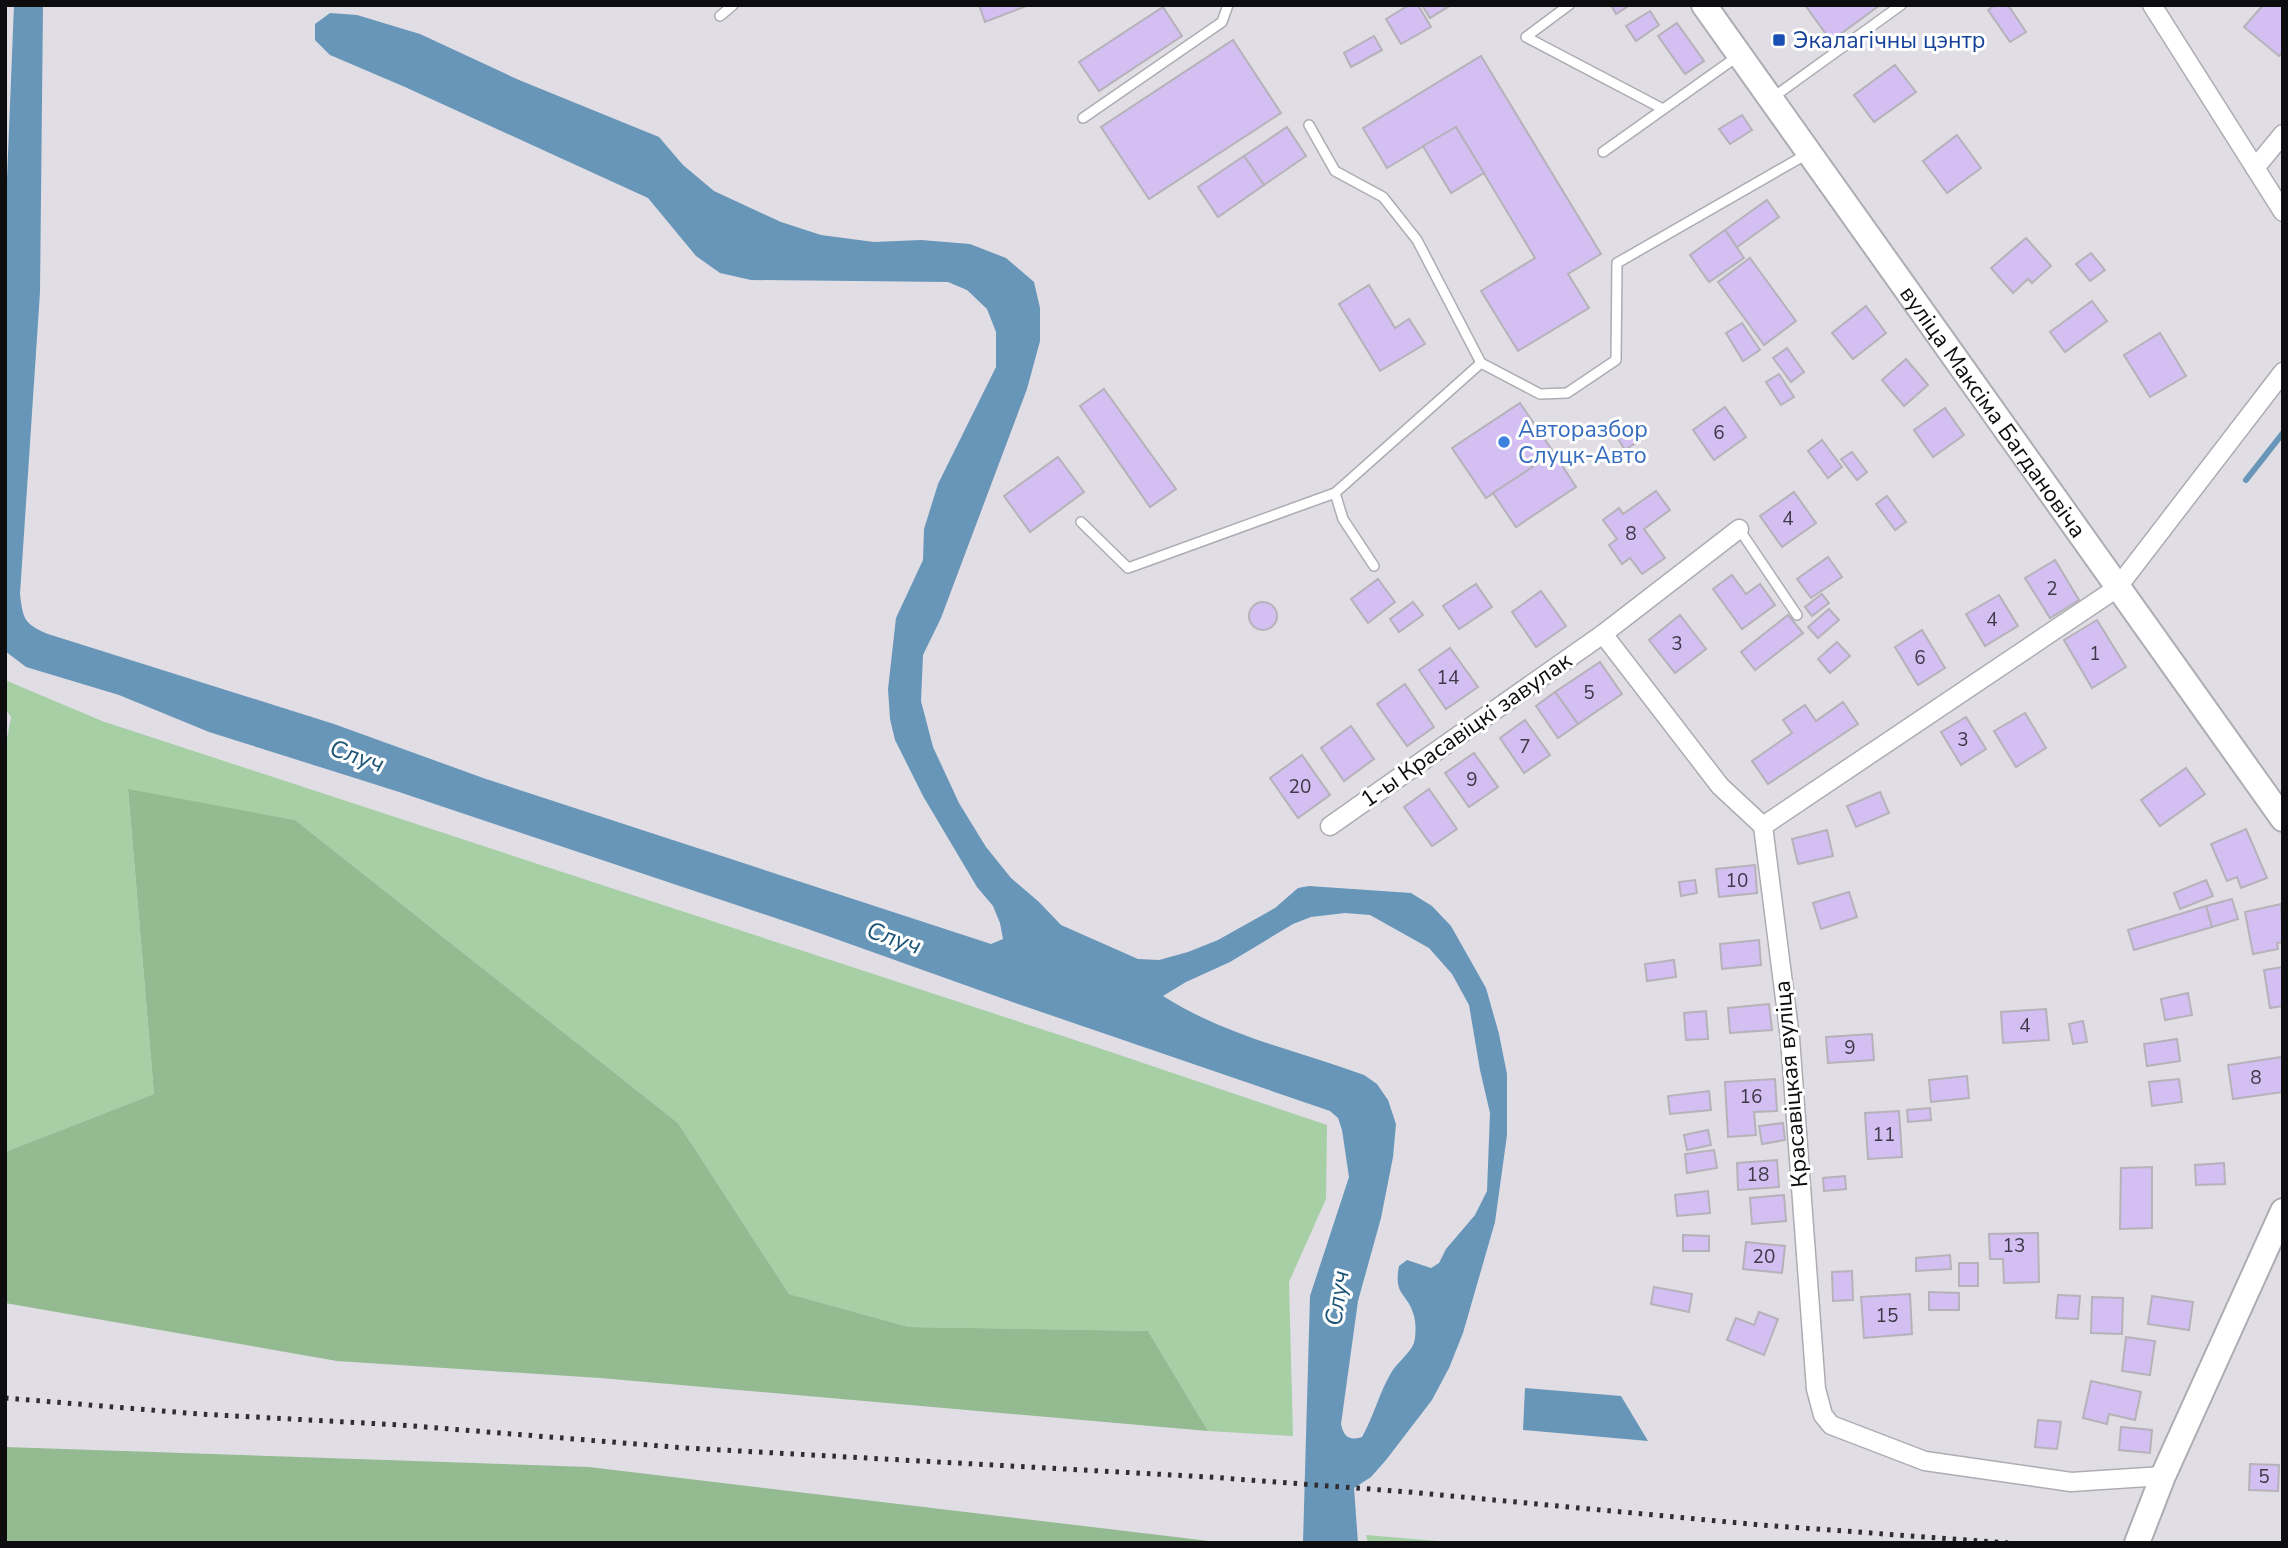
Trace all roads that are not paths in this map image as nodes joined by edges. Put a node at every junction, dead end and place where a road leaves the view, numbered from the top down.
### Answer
1 (733, 5) edge
2 (1228, 5) edge
3 (1569, 5) edge
4 (1704, 5) edge
5 (1902, 5) edge
6 (2152, 5) edge
7 (720, 16) dead end
8 (1740, 55) junction
9 (1771, 99) junction
10 (1663, 109) junction
11 (1083, 118) dead end
12 (1309, 125) dead end
13 (2283, 134) edge
14 (1603, 152) dead end
15 (1809, 153) junction
16 (2255, 168) junction
17 (2283, 212) edge
18 (1481, 363) junction
19 (2283, 372) edge
20 (1335, 493) junction
21 (1081, 522) dead end
22 (1739, 529) joint
23 (1374, 566) dead end
24 (2117, 588) junction
25 (1797, 615) dead end
26 (1603, 634) junction
27 (2283, 818) edge
28 (1763, 825) junction
29 (1330, 826) dead end
30 (2283, 1211) edge
31 (2163, 1476) junction
32 (2137, 1543) edge

1 - 7 lane
2 - 11 lane
3 - 10 lane
4 - 8 main road, вуліца Максіма Багдановіча
5 - 9 lane
6 - 16 street
8 - 9 main road, вуліца Максіма Багдановіча
8 - 10 lane
9 - 15 main road, вуліца Максіма Багдановіча
10 - 14 lane
12 - 18 lane
13 - 16 street
15 - 18 lane
15 - 24 main road, вуліца Максіма Багдановіча
16 - 17 street
18 - 20 lane
19 - 24 street
20 - 21 lane
20 - 23 lane
22 - 25 lane
22 - 26 street, 1-ы Красавіцкі завулак
24 - 27 main road, вуліца Максіма Багдановіча
24 - 28 street
26 - 28 street
26 - 29 street, 1-ы Красавіцкі завулак
28 - 31 street, Красавіцкая вуліца
30 - 31 main road
31 - 32 main road

